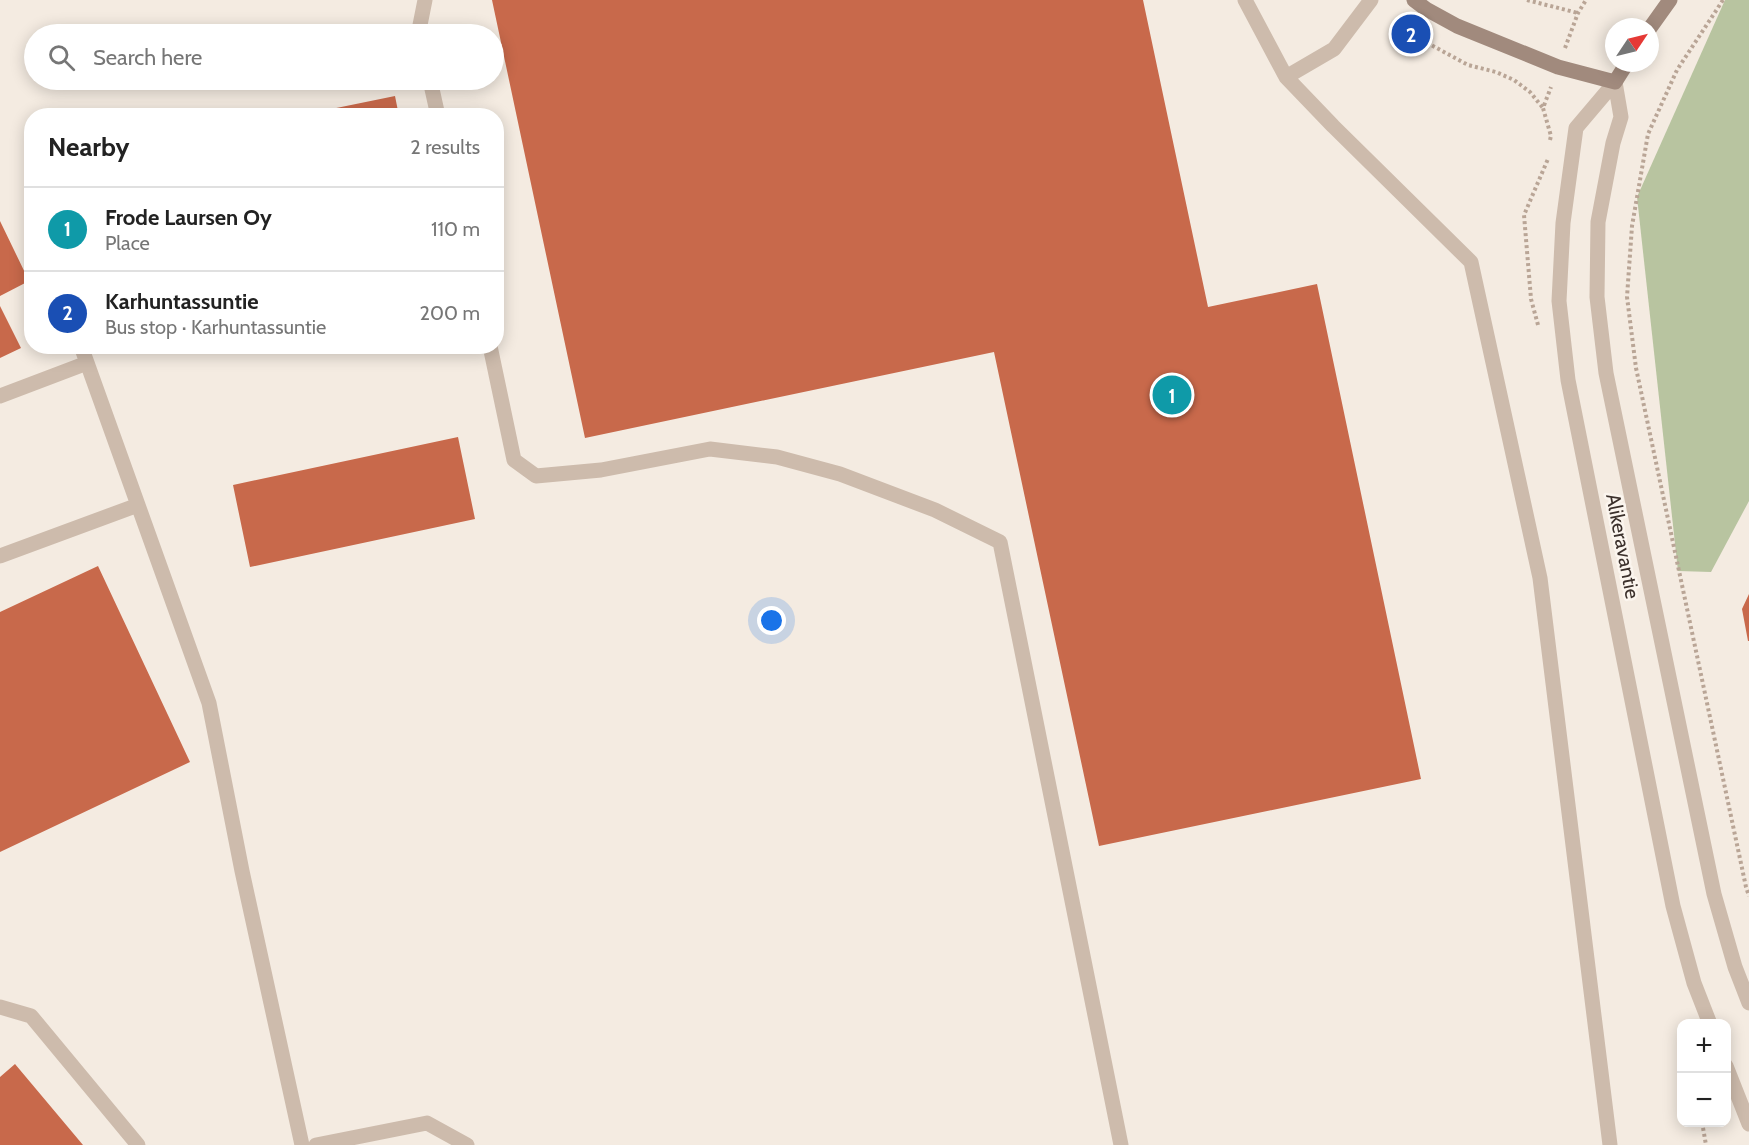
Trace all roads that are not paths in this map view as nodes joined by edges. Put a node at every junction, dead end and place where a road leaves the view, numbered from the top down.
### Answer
1 (425, 0) edge
2 (1245, 0) edge
3 (1371, 0) edge
4 (1413, 0) edge
5 (1670, 0) edge
6 (1657, 18) edge
7 (420, 24) edge
8 (1621, 72) edge
9 (1286, 77) junction
10 (1615, 82) junction
11 (432, 90) edge
12 (436, 108) edge
13 (84, 354) edge
14 (492, 354) edge
15 (87, 363) junction
16 (0, 396) edge
17 (138, 505) junction
18 (0, 555) edge
19 (1749, 1003) edge
20 (0, 1007) edge
21 (1708, 1019) edge
22 (1729, 1073) edge
23 (1749, 1124) edge
24 (138, 1145) edge
25 (302, 1145) edge
26 (316, 1145) edge
27 (467, 1145) edge
28 (1121, 1145) edge
29 (1610, 1145) edge

1 - 7 street
2 - 9 street
3 - 9 street
4 - 10 street
5 - 6 street
8 - 10 street, Alikeravantie
9 - 29 street
10 - 19 street, Alikeravantie
10 - 21 street, Alikeravantie
11 - 12 street
13 - 15 street
14 - 28 street
15 - 16 street
15 - 17 street
17 - 18 street
17 - 25 street
20 - 24 street
22 - 23 street
26 - 27 street

